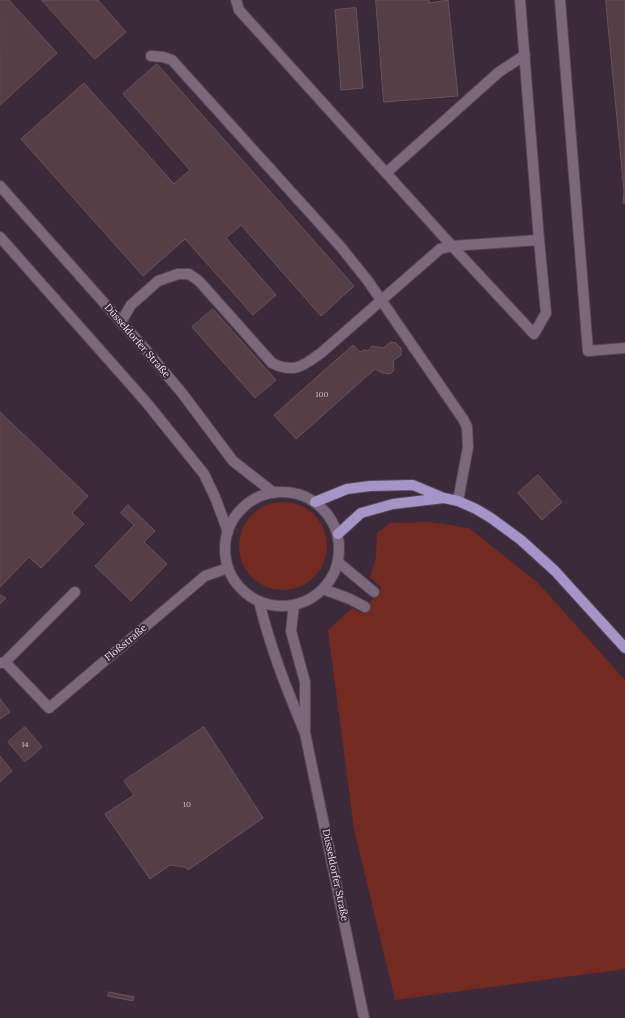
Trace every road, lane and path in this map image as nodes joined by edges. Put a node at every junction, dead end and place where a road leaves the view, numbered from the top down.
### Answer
1 (236, 0) edge
2 (520, 0) edge
3 (560, 0) edge
4 (525, 55) junction
5 (151, 56) dead end
6 (386, 173) junction
7 (0, 186) edge
8 (0, 238) edge
9 (539, 240) junction
10 (452, 246) junction
11 (381, 300) junction
12 (121, 322) junction
13 (625, 348) edge
14 (274, 493) junction
15 (444, 498) junction
16 (458, 501) junction
17 (315, 502) junction
18 (228, 532) junction
19 (338, 534) junction
20 (338, 562) junction
21 (228, 568) junction
22 (323, 589) junction
23 (75, 592) dead end
24 (374, 592) dead end
25 (259, 601) junction
26 (294, 605) junction
27 (365, 607) dead end
28 (625, 648) edge
29 (3, 663) edge
30 (305, 733) junction
31 (364, 1018) edge

1 - 6 main road
2 - 4 main road
3 - 13 main road
4 - 6 main road
4 - 9 main road
5 - 11 main road
6 - 10 main road
7 - 12 main road, Düsseldorfer Straße
8 - 18 main road
9 - 10 main road
9 - 10 main road
10 - 11 main road
11 - 12 main road
11 - 16 main road
12 - 14 main road, Düsseldorfer Straße
14 - 17 main road
14 - 18 main road
15 - 16 main road
15 - 17 main road
15 - 19 main road
16 - 28 main road
17 - 19 main road
18 - 21 main road
19 - 20 main road
20 - 22 main road
20 - 24 main road
21 - 25 main road
21 - 29 main road, Floßstraße
22 - 26 main road
22 - 27 main road
23 - 29 main road
25 - 26 main road
25 - 30 main road, Düsseldorfer Straße
26 - 30 main road, Düsseldorfer Straße
30 - 31 main road, Düsseldorfer Straße

